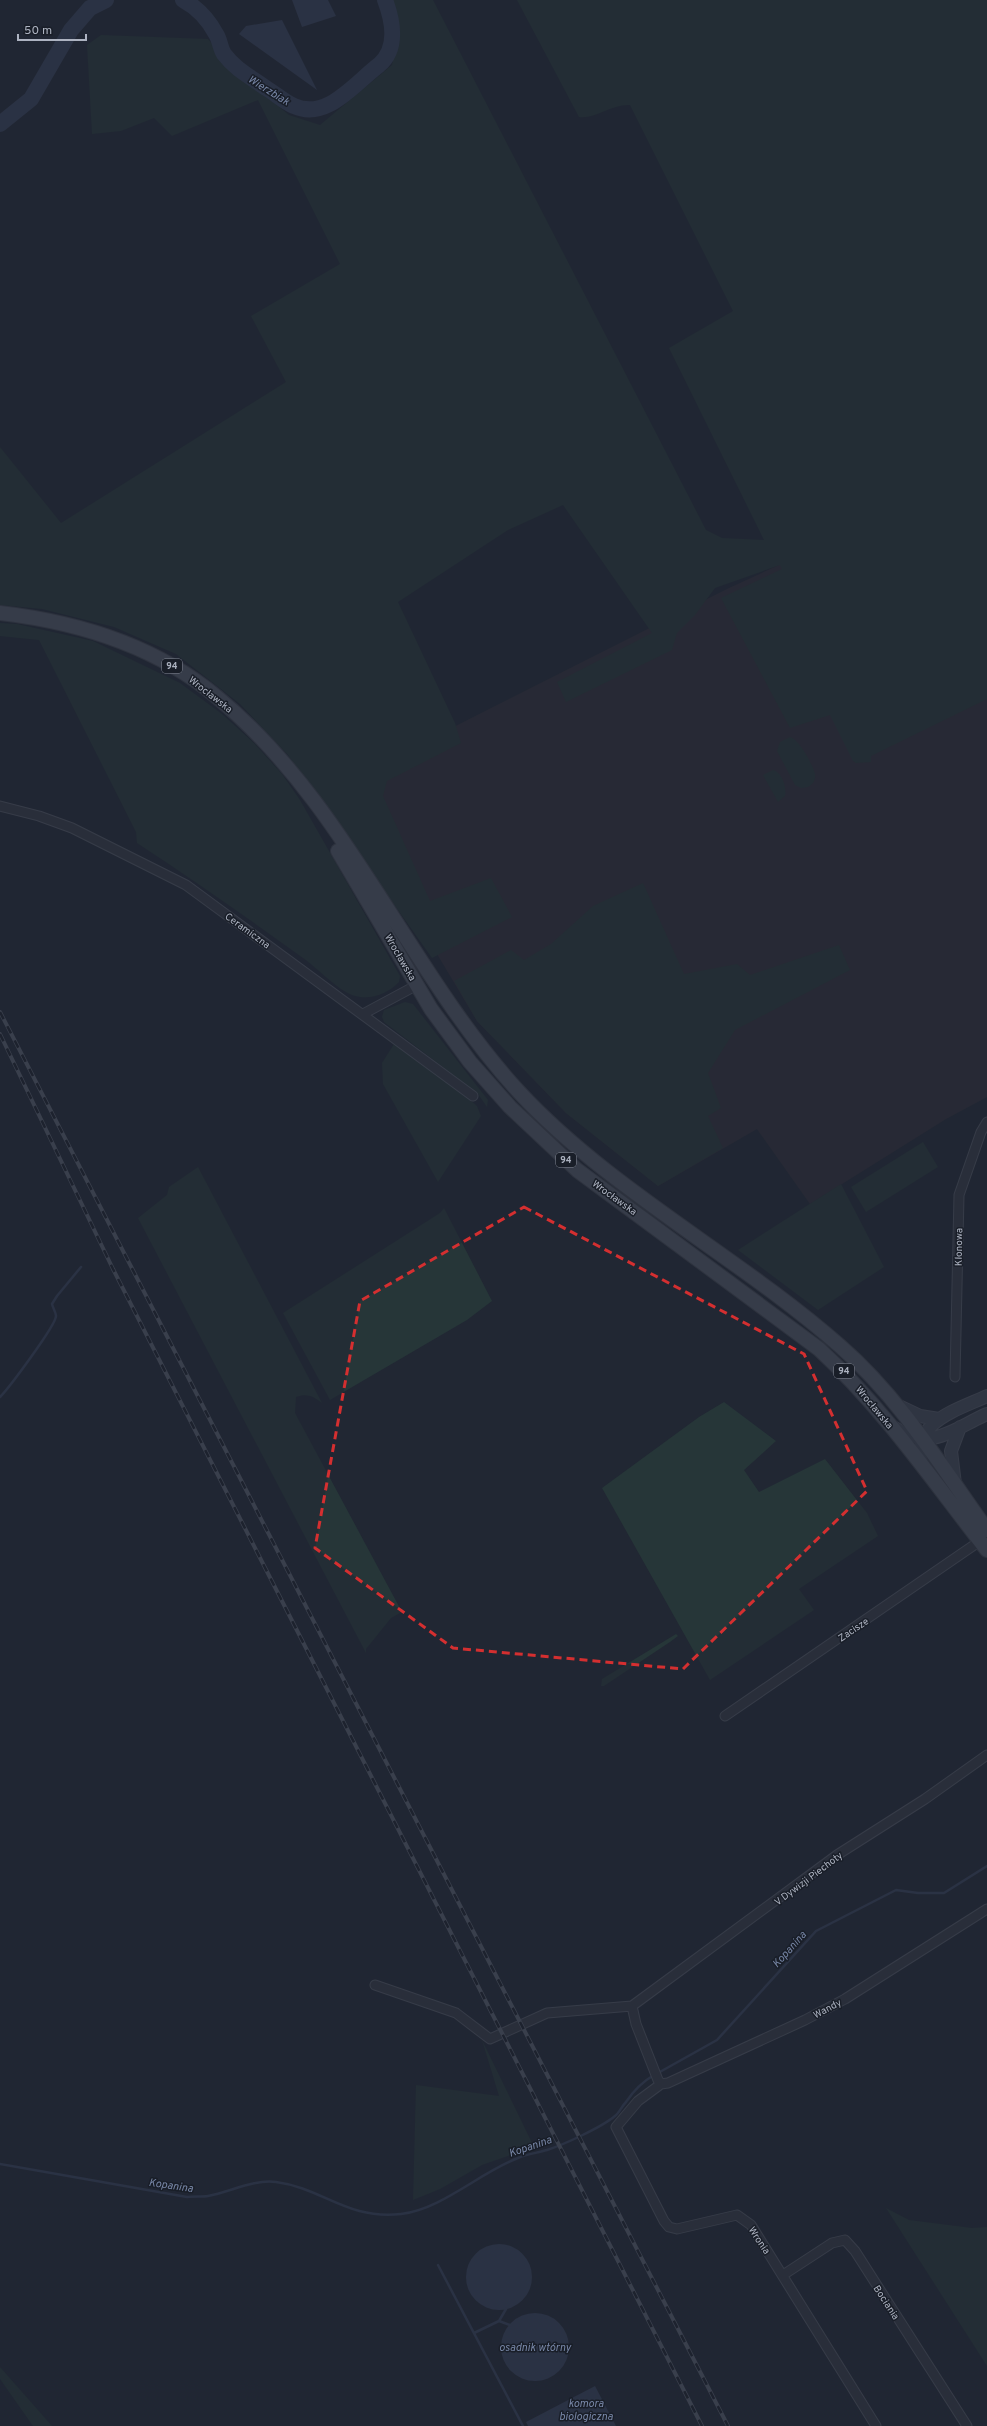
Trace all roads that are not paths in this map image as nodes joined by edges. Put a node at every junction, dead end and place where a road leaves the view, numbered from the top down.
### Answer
1 (0, 613) edge
2 (304, 790) junction
3 (0, 806) edge
4 (417, 985) junction
5 (364, 1014) junction
6 (473, 1096) dead end
7 (987, 1122) edge
8 (955, 1377) dead end
9 (987, 1396) edge
10 (893, 1402) junction
11 (987, 1414) edge
12 (939, 1419) junction
13 (890, 1424) junction
14 (960, 1427) junction
15 (922, 1440) junction
16 (922, 1465) junction
17 (956, 1486) junction
18 (985, 1540) edge
19 (725, 1716) dead end
20 (987, 1756) edge
21 (987, 1909) edge
22 (375, 1985) dead end
23 (632, 2006) junction
24 (660, 2082) junction
25 (616, 2126) joint
26 (783, 2275) junction
27 (876, 2426) edge
28 (967, 2426) edge

1 - 2 main road, Wrocławska / 94
2 - 4 main road, Wrocławska / 94
2 - 10 main road, Wrocławska / 94
3 - 5 street, Ceramiczna
4 - 5 street
4 - 13 main road, Wrocławska / 94
5 - 6 street, Ceramiczna
7 - 8 street, Klonowa
9 - 12 street
10 - 12 street
10 - 15 main road, Wrocławska / 94
11 - 14 street
12 - 15 street
13 - 15 street
13 - 16 main road, Wrocławska / 94
14 - 15 street
14 - 17 street
15 - 16 street
15 - 17 main road, Wrocławska / 94
16 - 18 main road, Wrocławska / 94
17 - 18 main road, Wrocławska / 94
18 - 19 street, Zacisze
20 - 23 street, V Dywizji Piechoty
21 - 24 street, Wandy
22 - 23 street
23 - 24 street
24 - 25 street, Wandy
25 - 26 street, Wronia
26 - 27 street, Wronia
26 - 28 street, Bociania

